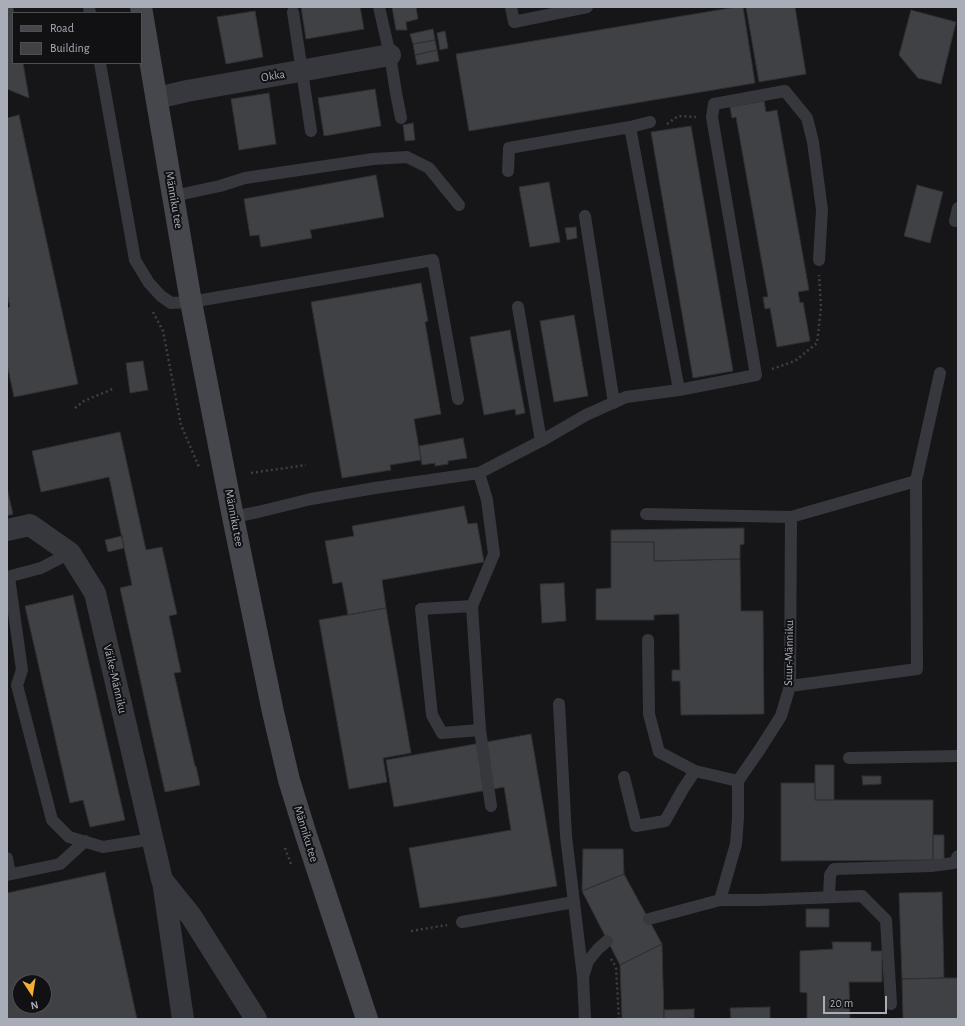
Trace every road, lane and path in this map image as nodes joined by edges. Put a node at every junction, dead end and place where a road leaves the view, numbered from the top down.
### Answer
1 (380, 7) edge
2 (511, 7) edge
3 (587, 7) edge
4 (293, 12) dead end
5 (142, 13) edge
6 (390, 55) junction
7 (100, 64) edge
8 (302, 71) junction
9 (157, 98) junction
10 (712, 117) junction
11 (401, 118) dead end
12 (650, 122) joint
13 (630, 127) junction
14 (311, 131) dead end
15 (508, 171) dead end
16 (174, 196) junction
17 (459, 205) dead end
18 (958, 208) edge
19 (585, 216) dead end
20 (955, 221) dead end
21 (819, 260) joint
22 (191, 302) junction
23 (518, 307) dead end
24 (940, 373) dead end
25 (756, 375) junction
26 (115, 388) dead end
27 (679, 390) junction
28 (458, 399) dead end
29 (614, 403) junction
30 (75, 408) dead end
31 (541, 441) junction
32 (306, 465) dead end
33 (251, 473) dead end
34 (479, 473) junction
35 (916, 481) junction
36 (646, 514) dead end
37 (233, 517) junction
38 (791, 517) junction
39 (7, 530) edge
40 (70, 553) junction
41 (8, 577) edge
42 (472, 606) junction
43 (648, 640) dead end
44 (790, 686) junction
45 (12, 687) edge
46 (559, 704) dead end
47 (480, 730) junction
48 (958, 756) edge
49 (849, 758) dead end
50 (695, 771) junction
51 (624, 777) dead end
52 (738, 781) junction
53 (491, 806) dead end
54 (153, 839) junction
55 (84, 842) junction
56 (958, 856) edge
57 (7, 858) edge
58 (9, 874) edge
59 (162, 880) junction
60 (830, 897) junction
61 (720, 900) junction
62 (574, 902) junction
63 (649, 919) dead end
64 (462, 922) joint
65 (411, 931) dead end
66 (605, 943) joint
67 (583, 977) junction
68 (890, 1004) dead end
69 (183, 1019) edge
70 (256, 1019) edge
71 (367, 1019) edge
72 (585, 1019) edge
73 (619, 1019) edge

1 - 6 lane
2 - 3 lane
4 - 8 lane
5 - 9 street, Männiku tee
6 - 8 street, Okka
6 - 11 lane
7 - 22 lane
8 - 9 street, Okka
8 - 14 lane
9 - 16 street, Männiku tee
10 - 12 path
10 - 21 lane
10 - 25 lane
12 - 13 lane
13 - 15 lane
13 - 27 lane
16 - 17 lane
16 - 22 street, Männiku tee
18 - 20 lane
19 - 29 lane
21 - 25 path
22 - 28 lane
22 - 37 street, Männiku tee
23 - 31 lane
24 - 35 lane
25 - 27 lane
26 - 30 path
27 - 29 lane
29 - 31 lane
31 - 34 lane
32 - 33 path
34 - 37 lane
34 - 42 lane
35 - 38 lane
35 - 44 lane
36 - 38 lane
37 - 71 street, Männiku tee
38 - 44 lane, Suur-Männiku
39 - 40 street, Väike-Männiku
40 - 41 lane
40 - 54 street, Väike-Männiku
41 - 45 lane
42 - 47 lane
42 - 47 lane
43 - 50 lane
44 - 52 lane, Suur-Männiku
45 - 55 lane
46 - 62 lane
47 - 53 lane
48 - 49 lane
50 - 51 lane
50 - 52 lane
52 - 61 lane
54 - 55 lane
54 - 59 street, Väike-Männiku
55 - 58 lane
56 - 60 lane
57 - 58 lane
59 - 69 street, Väike-Männiku
59 - 70 street, Väike-Männiku
60 - 61 lane
60 - 68 lane
61 - 63 lane
62 - 64 lane
62 - 67 lane
64 - 65 path
66 - 67 lane
66 - 73 path
67 - 72 lane

